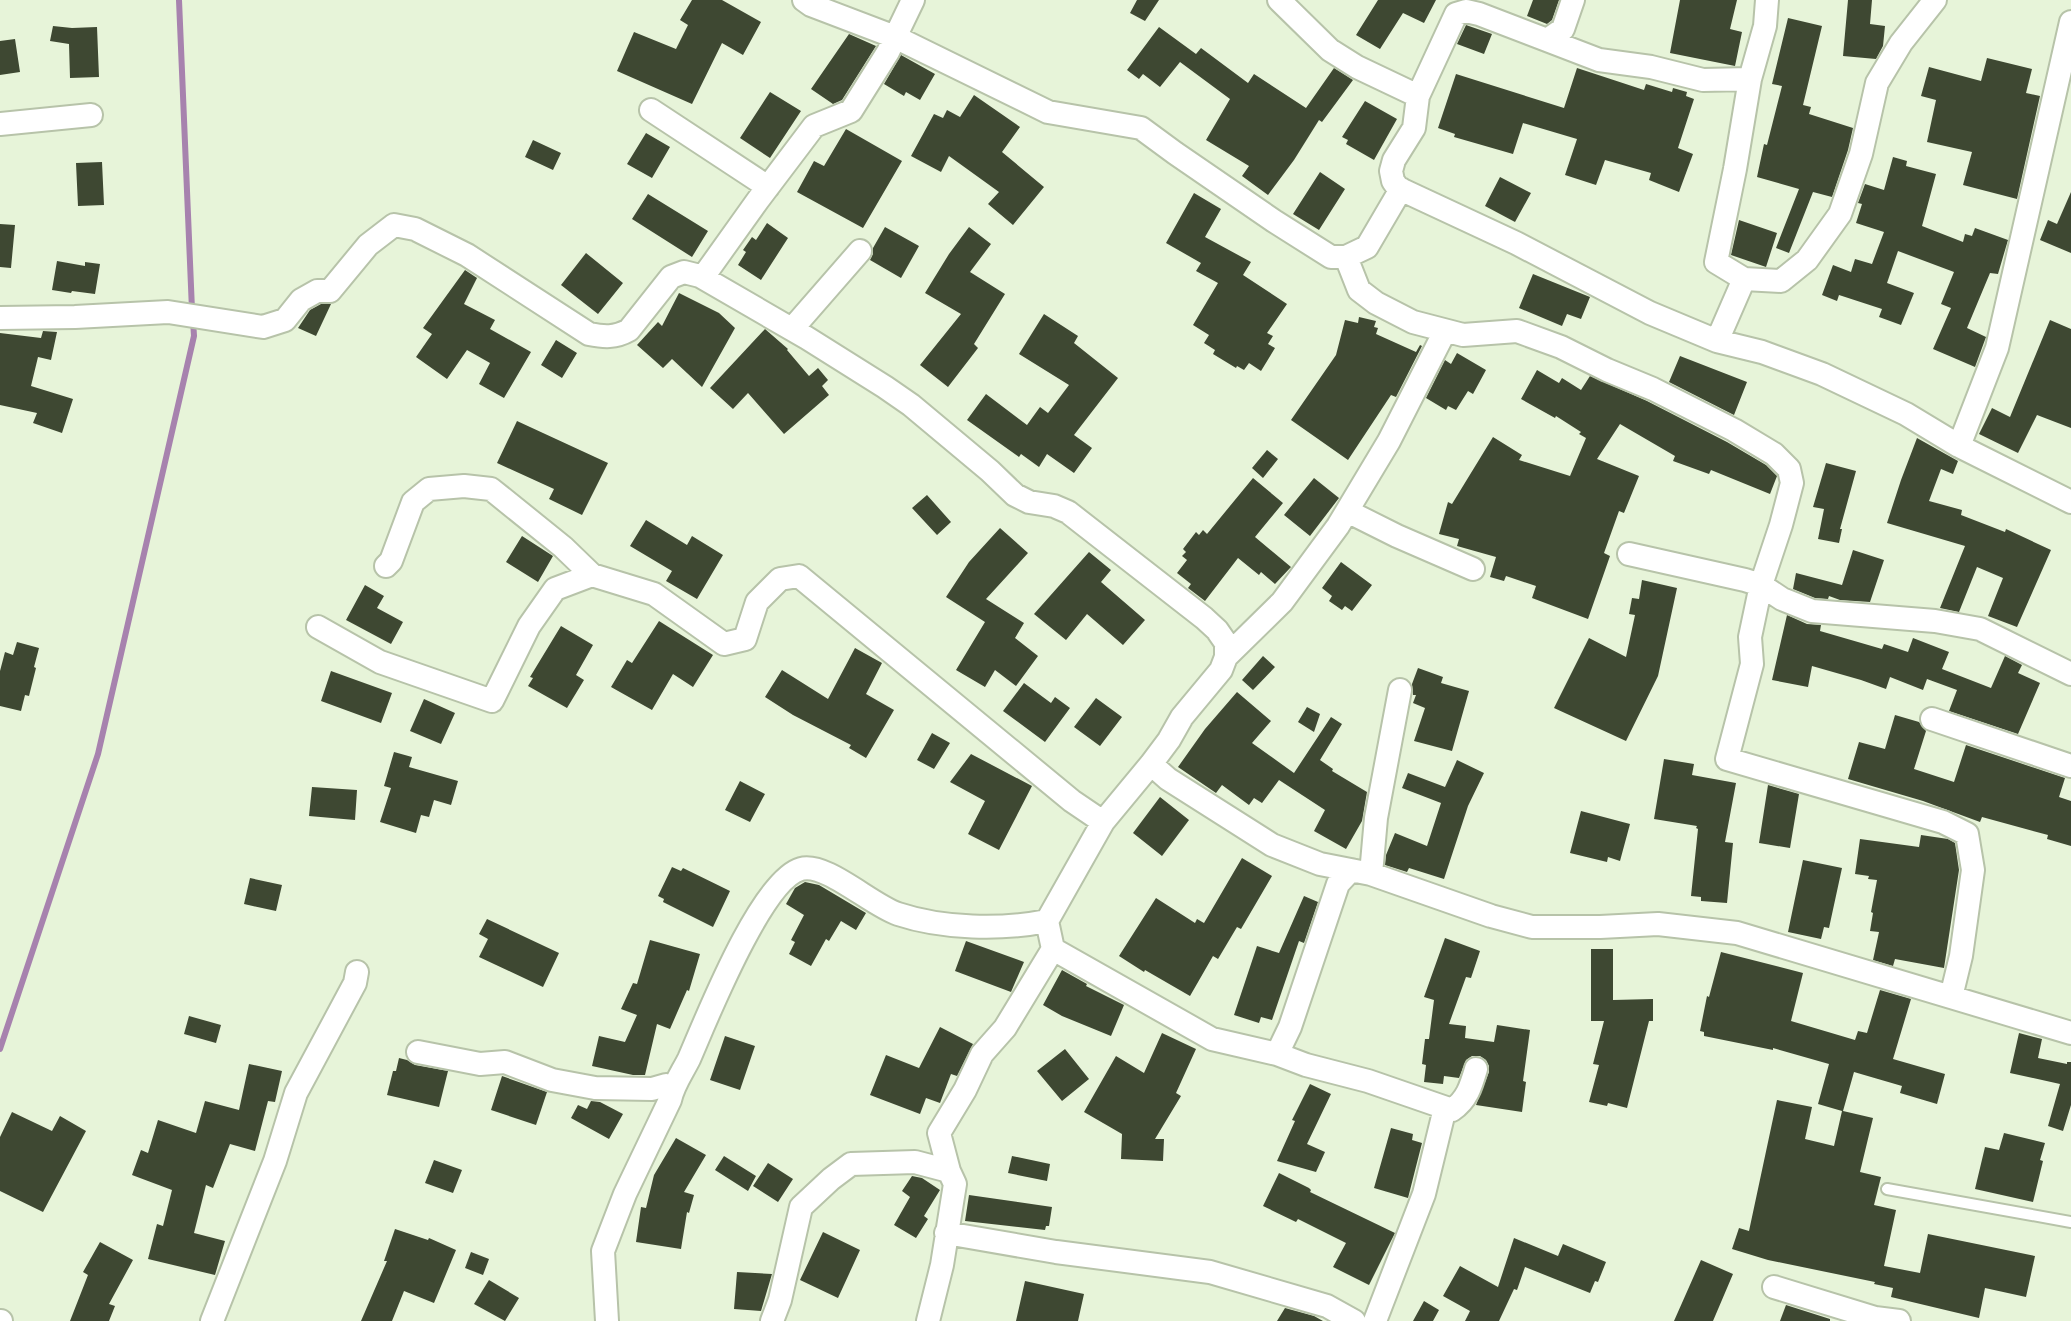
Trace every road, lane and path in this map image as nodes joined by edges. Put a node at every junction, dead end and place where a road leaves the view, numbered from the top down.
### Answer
1 (804, 0) edge
2 (913, 0) edge
3 (1279, 0) edge
4 (1573, 0) edge
5 (1767, 0) edge
6 (1935, 0) edge
7 (2071, 22) edge
8 (1555, 35) junction
9 (895, 37) junction
10 (1750, 79) junction
11 (1418, 96) junction
12 (651, 110) dead end
13 (91, 115) dead end
14 (0, 124) edge
15 (768, 187) junction
16 (1401, 189) junction
17 (860, 251) dead end
18 (1346, 257) junction
19 (703, 277) junction
20 (1744, 279) junction
21 (0, 318) edge
22 (792, 329) junction
23 (1445, 331) junction
24 (1717, 341) junction
25 (1959, 446) junction
26 (2071, 502) edge
27 (1347, 511) junction
28 (1629, 554) dead end
29 (386, 566) dead end
30 (1473, 569) dead end
31 (592, 575) junction
32 (1761, 585) junction
33 (318, 627) dead end
34 (1226, 657) junction
35 (2071, 674) edge
36 (1400, 690) dead end
37 (1932, 719) dead end
38 (1151, 764) junction
39 (2071, 766) edge
40 (1103, 822) junction
41 (1361, 872) junction
42 (1047, 921) junction
43 (1053, 949) junction
44 (357, 972) dead end
45 (1951, 997) junction
46 (2071, 1033) edge
47 (418, 1052) dead end
48 (1277, 1054) junction
49 (1476, 1069) dead end
50 (672, 1090) junction
51 (1445, 1108) junction
52 (949, 1171) junction
53 (1887, 1189) dead end
54 (2071, 1222) edge
55 (946, 1233) junction
56 (1774, 1287) dead end
57 (212, 1321) edge
58 (608, 1321) edge
59 (772, 1321) edge
60 (928, 1321) edge
61 (1354, 1321) edge
62 (1375, 1321) edge
63 (1899, 1321) edge

1 - 9 street
2 - 9 street
3 - 11 street
4 - 8 street
5 - 10 street
6 - 20 street
7 - 25 street
8 - 10 street
8 - 11 street
9 - 15 street
9 - 18 street
10 - 20 street
11 - 16 street
12 - 15 street
13 - 14 street
15 - 19 street
16 - 18 street
16 - 24 street
17 - 22 street
18 - 23 street
19 - 21 street
19 - 22 street
20 - 24 street
22 - 34 street
23 - 27 street
23 - 32 street
24 - 25 street
25 - 26 street
27 - 30 street
27 - 34 street
28 - 32 street
29 - 31 street
31 - 33 street
31 - 40 street
32 - 35 street
32 - 45 street
34 - 38 street
36 - 41 street
37 - 39 street
38 - 40 street
38 - 41 street
40 - 42 street
41 - 45 street
41 - 48 street
42 - 43 street
42 - 50 street
43 - 48 street
43 - 52 street
44 - 57 street
45 - 46 street
47 - 50 street
48 - 51 street
49 - 51 street
50 - 58 street
51 - 62 street
52 - 55 street
52 - 59 street
53 - 54 lane
55 - 60 street
55 - 61 street
56 - 63 street

